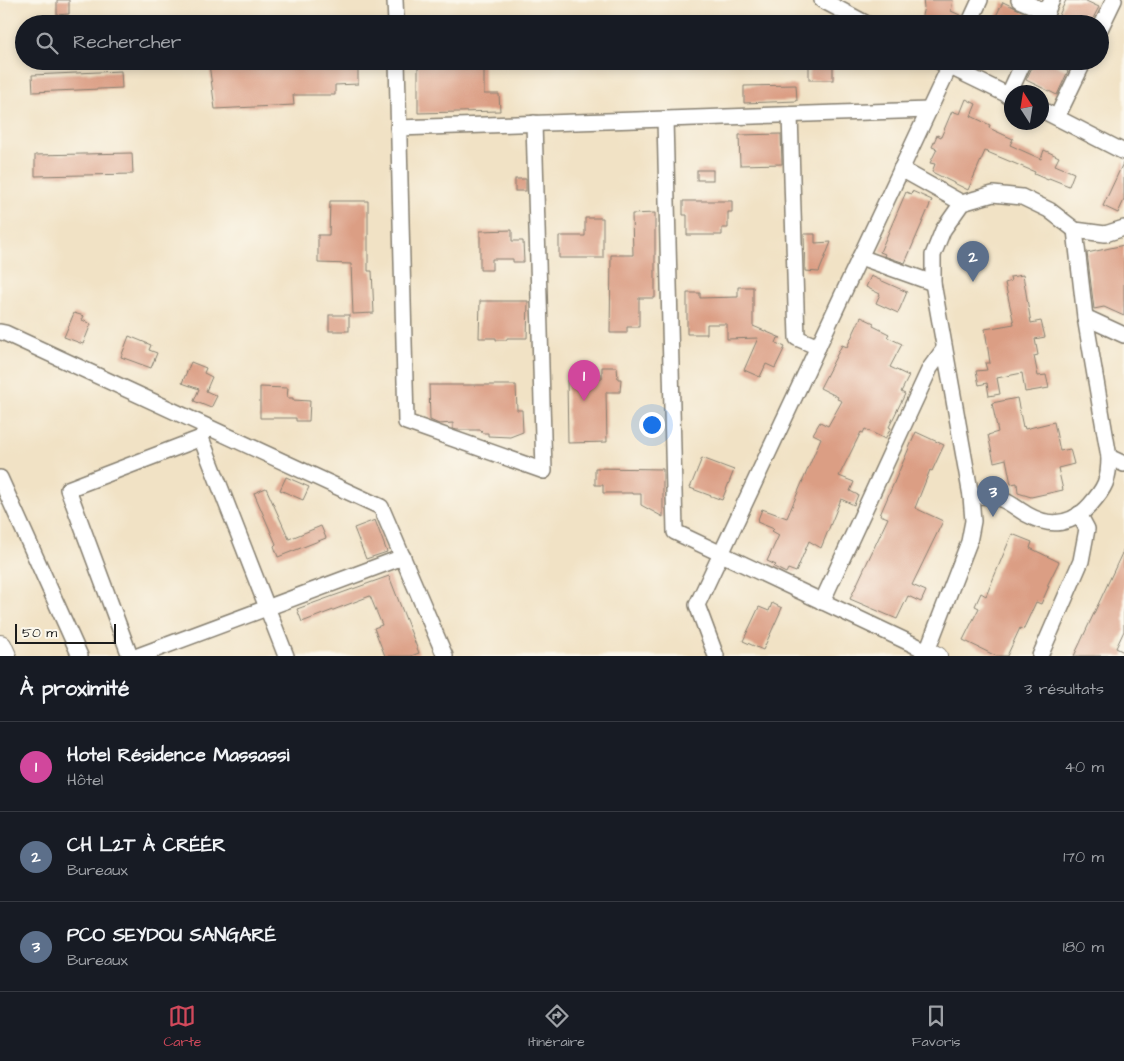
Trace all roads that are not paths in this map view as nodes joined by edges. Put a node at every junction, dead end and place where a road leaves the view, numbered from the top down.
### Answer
1 (395, 0) edge
2 (822, 0) edge
3 (980, 0) edge
4 (1019, 0) edge
5 (1114, 0) edge
6 (1047, 12) edge
7 (396, 15) edge
8 (850, 15) edge
9 (973, 15) edge
10 (1107, 15) edge
11 (397, 70) edge
12 (943, 70) edge
13 (960, 70) edge
14 (1020, 70) edge
15 (1080, 70) edge
16 (1014, 85) edge
17 (1004, 93) edge
18 (929, 110) junction
19 (1049, 113) edge
20 (790, 115) junction
21 (1057, 117) junction
22 (665, 119) junction
23 (534, 124) junction
24 (398, 128) junction
25 (1124, 152) edge
26 (901, 169) junction
27 (962, 203) junction
28 (1124, 228) edge
29 (1075, 230) junction
30 (860, 257) junction
31 (933, 283) junction
32 (1085, 317) junction
33 (0, 332) edge
34 (1124, 335) edge
35 (818, 347) junction
36 (944, 349) junction
37 (204, 432) junction
38 (1109, 457) junction
39 (1124, 464) edge
40 (0, 478) edge
41 (971, 496) junction
42 (1079, 514) junction
43 (721, 554) junction
44 (403, 557) junction
45 (822, 602) junction
46 (267, 608) junction
47 (0, 647) edge
48 (929, 654) edge
49 (4, 656) edge
50 (80, 656) edge
51 (130, 656) edge
52 (138, 656) edge
53 (286, 656) edge
54 (445, 656) edge
55 (716, 656) edge
56 (1040, 656) edge

1 - 7 street
2 - 8 street
3 - 9 street
4 - 6 street
5 - 10 street
11 - 24 street
12 - 18 street
13 - 17 street
14 - 16 street
15 - 21 street
18 - 20 street
18 - 26 street
19 - 21 street
20 - 22 street
20 - 35 street
21 - 25 street
22 - 23 street
22 - 43 street
23 - 24 street
23 - 24 street
26 - 27 street
26 - 30 street
27 - 29 street
27 - 31 street
28 - 29 street
29 - 32 street
30 - 31 street
30 - 35 street
31 - 36 street
32 - 34 street
32 - 38 street
33 - 37 street
35 - 43 street
36 - 41 street
36 - 45 street
37 - 44 street
37 - 46 street
37 - 51 street
38 - 39 street
38 - 42 street
40 - 50 street
41 - 42 street
41 - 48 street
42 - 56 street
43 - 45 street
43 - 55 street
44 - 46 street
44 - 54 street
45 - 48 street
46 - 52 street
46 - 53 street
47 - 49 highway

